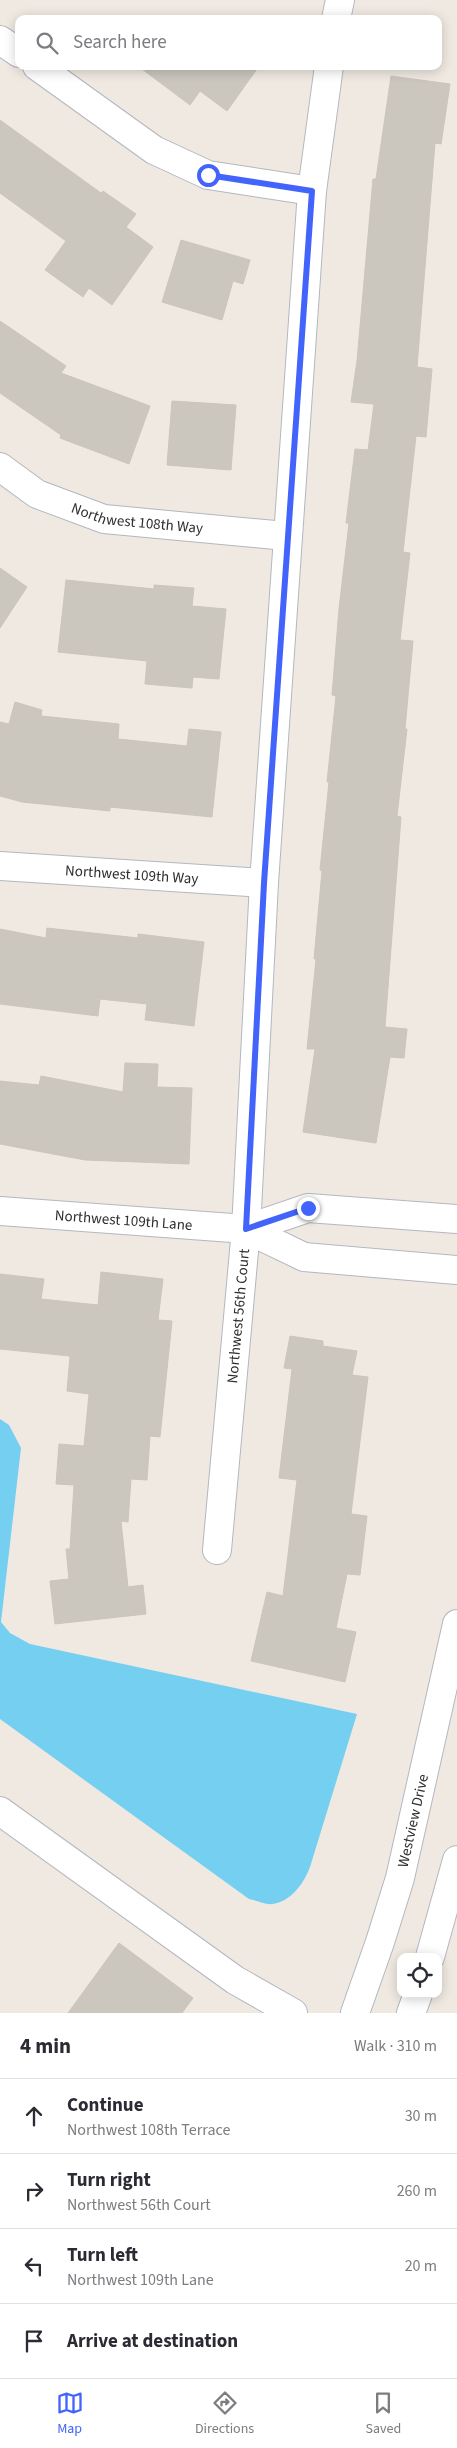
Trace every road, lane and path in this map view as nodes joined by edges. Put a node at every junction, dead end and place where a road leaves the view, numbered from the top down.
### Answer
1 (340, 0) edge
2 (337, 15) edge
3 (0, 40) edge
4 (15, 50) edge
5 (43, 70) edge
6 (328, 70) edge
7 (312, 191) junction
8 (0, 467) edge
9 (286, 536) junction
10 (0, 866) edge
11 (264, 883) junction
12 (0, 1211) edge
13 (457, 1220) edge
14 (246, 1229) junction
15 (457, 1270) edge
16 (217, 1550) dead end
17 (457, 1624) edge
18 (0, 1811) edge
19 (457, 1860) edge
20 (431, 1953) edge
21 (417, 1998) edge
22 (293, 2013) edge
23 (355, 2013) edge
24 (411, 2013) edge

1 - 2 street
3 - 4 street
5 - 7 street
6 - 7 street, Northwest 56th Court
7 - 9 street, Northwest 56th Court
8 - 9 street, Northwest 108th Way
9 - 11 street, Northwest 56th Court
10 - 11 street, Northwest 109th Way
11 - 14 street, Northwest 56th Court
12 - 14 street, Northwest 109th Lane
13 - 14 street, Northwest 109th Lane
14 - 15 street, Northwest 109th Lane
14 - 16 street, Northwest 56th Court
17 - 23 street, Westview Drive
18 - 22 street
19 - 20 street
21 - 24 street

